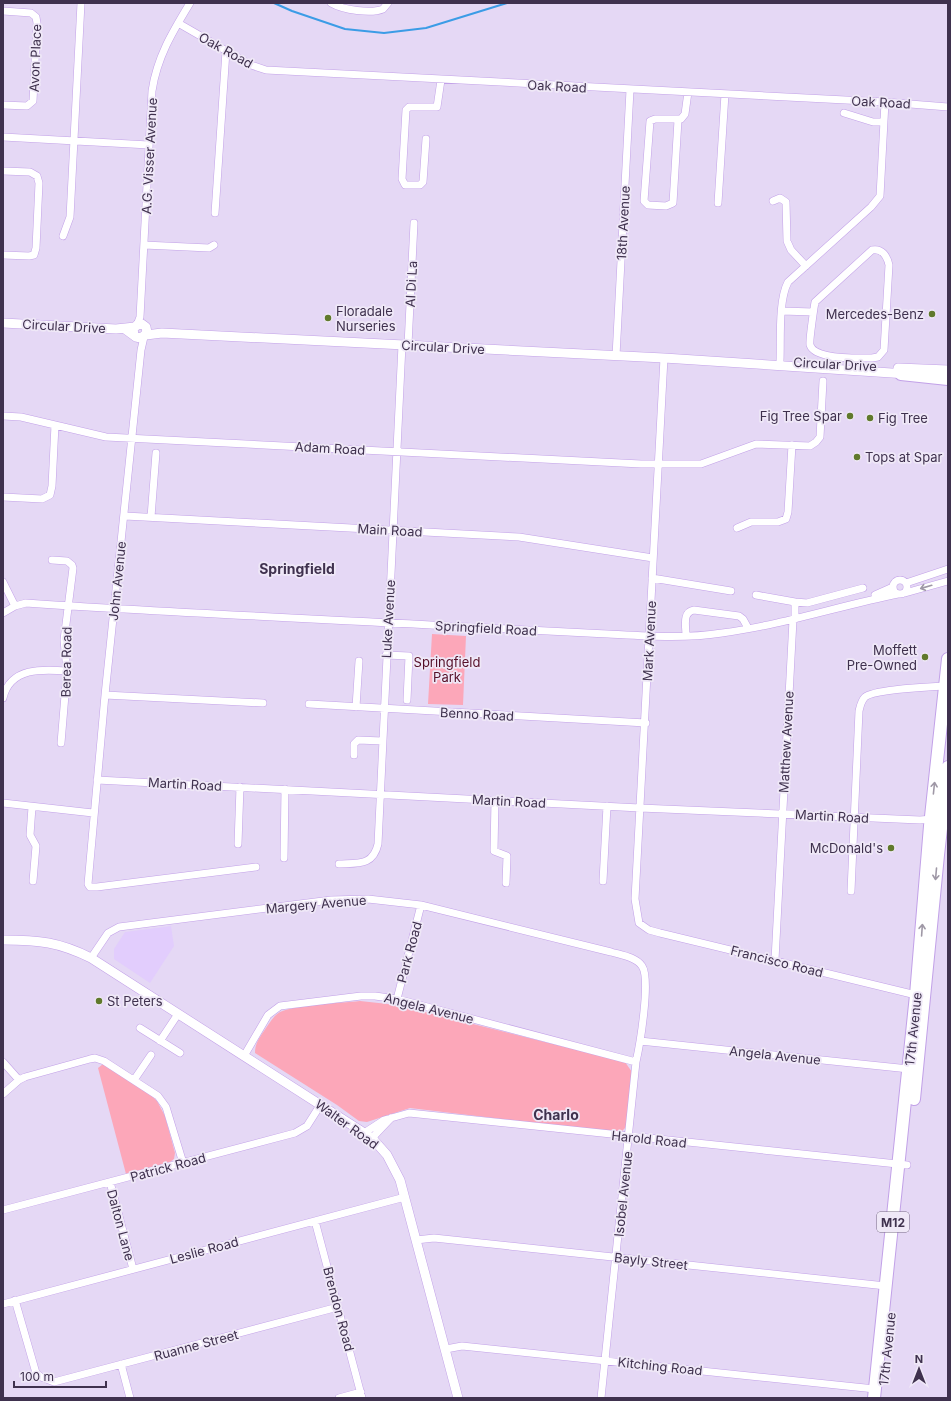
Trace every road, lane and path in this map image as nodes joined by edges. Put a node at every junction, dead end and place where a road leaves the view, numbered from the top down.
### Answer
1 (81, 3) edge
2 (190, 3) edge
3 (331, 3) edge
4 (388, 3) edge
5 (3, 11) edge
6 (178, 22) junction
7 (226, 51) junction
8 (441, 80) junction
9 (630, 90) junction
10 (688, 92) junction
11 (725, 94) junction
12 (885, 102) junction
13 (3, 105) edge
14 (948, 107) edge
15 (844, 113) dead end
16 (678, 120) junction
17 (884, 122) junction
18 (3, 137) edge
19 (426, 139) dead end
20 (74, 141) junction
21 (149, 145) junction
22 (3, 170) edge
23 (774, 201) dead end
24 (718, 203) dead end
25 (215, 213) dead end
26 (414, 223) dead end
27 (63, 236) dead end
28 (144, 245) junction
29 (214, 245) dead end
30 (3, 255) edge
31 (806, 266) junction
32 (782, 310) junction
33 (813, 312) junction
34 (3, 323) edge
35 (139, 329) junction
36 (405, 345) junction
37 (616, 356) junction
38 (664, 358) junction
39 (780, 361) junction
40 (723, 362) junction
41 (948, 370) edge
42 (901, 374) joint
43 (948, 377) edge
44 (823, 381) dead end
45 (3, 416) edge
46 (56, 425) junction
47 (132, 438) junction
48 (792, 445) junction
49 (397, 452) junction
50 (156, 453) dead end
51 (659, 464) junction
52 (3, 497) edge
53 (124, 516) junction
54 (150, 517) junction
55 (737, 528) dead end
56 (393, 530) junction
57 (653, 558) junction
58 (52, 560) dead end
59 (948, 569) edge
60 (652, 578) junction
61 (948, 581) edge
62 (3, 582) edge
63 (906, 584) junction
64 (893, 587) junction
65 (863, 588) dead end
66 (731, 591) dead end
67 (902, 593) junction
68 (756, 595) dead end
69 (796, 602) junction
70 (854, 603) junction
71 (15, 606) junction
72 (68, 606) junction
73 (114, 610) junction
74 (3, 613) edge
75 (794, 619) junction
76 (388, 623) junction
77 (748, 628) junction
78 (650, 636) junction
79 (686, 636) junction
80 (386, 655) junction
81 (948, 659) edge
82 (359, 660) dead end
83 (68, 671) junction
84 (944, 686) junction
85 (105, 694) junction
86 (3, 698) edge
87 (407, 700) dead end
88 (262, 703) dead end
89 (309, 704) dead end
90 (356, 707) junction
91 (384, 708) junction
92 (646, 723) junction
93 (382, 741) junction
94 (61, 742) dead end
95 (354, 755) dead end
96 (948, 767) edge
97 (948, 772) edge
98 (97, 780) junction
99 (948, 781) edge
100 (240, 787) junction
101 (286, 790) junction
102 (380, 794) junction
103 (495, 800) junction
104 (3, 803) edge
105 (607, 806) junction
106 (32, 807) junction
107 (640, 808) junction
108 (93, 813) junction
109 (782, 814) junction
110 (855, 817) junction
111 (933, 823) junction
112 (238, 844) dead end
113 (948, 846) edge
114 (938, 855) junction
115 (284, 858) dead end
116 (339, 864) dead end
117 (256, 867) dead end
118 (33, 881) dead end
119 (603, 882) dead end
120 (506, 883) dead end
121 (851, 891) dead end
122 (421, 905) junction
123 (639, 923) joint
124 (3, 940) edge
125 (91, 958) junction
126 (774, 960) junction
127 (643, 967) joint
128 (916, 995) junction
129 (397, 1000) junction
130 (178, 1014) junction
131 (140, 1028) dead end
132 (160, 1041) junction
133 (640, 1041) junction
134 (180, 1053) dead end
135 (150, 1055) dead end
136 (244, 1056) junction
137 (3, 1062) edge
138 (636, 1062) junction
139 (909, 1070) junction
140 (19, 1080) junction
141 (134, 1080) junction
142 (3, 1094) edge
143 (322, 1104) junction
144 (368, 1135) junction
145 (629, 1137) junction
146 (183, 1163) junction
147 (903, 1164) junction
148 (110, 1182) junction
149 (405, 1197) junction
150 (3, 1210) edge
151 (315, 1221) junction
152 (416, 1240) junction
153 (617, 1258) junction
154 (133, 1269) junction
155 (886, 1286) junction
156 (15, 1300) junction
157 (3, 1304) edge
158 (338, 1307) junction
159 (446, 1349) junction
160 (606, 1361) junction
161 (121, 1364) junction
162 (362, 1395) edge
163 (877, 1395) edge
164 (130, 1398) edge
165 (339, 1398) edge
166 (458, 1398) edge
167 (602, 1398) edge

1 - 20 street
2 - 6 street, A.G. Visser Avenue
3 - 4 street
5 - 13 street, Avon Place
6 - 7 street, Oak Road
6 - 21 street, A.G. Visser Avenue
7 - 8 street, Oak Road
7 - 25 street
8 - 9 street, Oak Road
8 - 19 street
9 - 10 street, Oak Road
9 - 37 street, 18th Avenue
10 - 11 street, Oak Road
10 - 16 street
11 - 12 street, Oak Road
11 - 24 street
12 - 14 street, Oak Road
12 - 17 street
15 - 17 street
16 - 16 street
17 - 31 street
18 - 20 street
20 - 21 street
20 - 27 street
21 - 28 street, A.G. Visser Avenue
22 - 30 street
23 - 31 street
26 - 36 street, Al Di La
28 - 29 street
28 - 35 street, A.G. Visser Avenue
31 - 32 street
32 - 33 street
32 - 39 street
33 - 33 street
34 - 35 street, Circular Drive
35 - 36 street, Circular Drive
35 - 47 street, John Avenue
36 - 37 street, Circular Drive
36 - 49 street, Luke Avenue
37 - 38 street, Circular Drive
38 - 40 street, Circular Drive
38 - 51 street, Mark Avenue
39 - 40 street, Circular Drive
39 - 41 street, Circular Drive
40 - 42 street, Circular Drive
42 - 43 main road
44 - 48 street, Adam Road
45 - 46 street, Adam Road
46 - 47 street, Adam Road
46 - 52 street
47 - 49 street, Adam Road
47 - 53 street, John Avenue
48 - 51 street, Adam Road
48 - 55 street
49 - 51 street, Adam Road
49 - 56 street, Luke Avenue
50 - 54 street
51 - 57 street, Mark Avenue
53 - 54 street, Main Road
53 - 73 street, John Avenue
54 - 56 street, Main Road
56 - 57 street, Main Road
56 - 76 street, Luke Avenue
57 - 60 street, Mark Avenue
58 - 72 street, Berea Road
59 - 63 street
60 - 66 street
60 - 78 street, Mark Avenue
61 -> 67 street, Springfield Road
62 - 71 street
63 - 64 street
63 - 67 street
64 - 67 street
64 - 70 street, Springfield Road
65 - 69 street
67 - 70 street, Springfield Road
68 - 69 street
69 - 75 street, Matthew Avenue
70 - 75 street, Springfield Road
71 - 72 street, Springfield Road
71 - 74 street
72 - 73 street, Springfield Road
72 - 83 street, Berea Road
73 - 76 street, Springfield Road
73 - 85 street, John Avenue
75 - 77 street, Springfield Road
75 - 109 street, Matthew Avenue
76 - 78 street, Springfield Road
76 - 80 street, Luke Avenue
77 - 79 street, Springfield Road
77 - 79 street
78 - 79 street, Springfield Road
78 - 92 street, Mark Avenue
80 - 87 street
80 - 91 street, Luke Avenue
81 - 84 main road, 17th Avenue / M12
82 - 90 street
83 - 86 street
83 - 94 street, Berea Road
84 - 110 street
111 -> 84 main road, 17th Avenue / M12
85 - 88 street
85 - 98 street, John Avenue
89 - 90 street, Benno Road
90 - 91 street, Benno Road
91 - 92 street, Benno Road
91 - 93 street, Luke Avenue
92 - 107 street, Mark Avenue
93 - 95 street
93 - 102 street, Luke Avenue
96 - 97 main road, M12
97 - 99 main road
97 - 111 main road, M12
98 - 100 street, Martin Road
98 - 108 street, John Avenue
100 - 101 street, Martin Road
100 - 112 street
101 - 102 street, Martin Road
101 - 115 street
102 - 103 street, Martin Road
102 - 116 street, Luke Avenue
103 - 105 street, Martin Road
103 - 120 street
104 - 106 street
105 - 107 street, Martin Road
105 - 119 street
106 - 108 street
106 - 118 street
107 - 109 street, Martin Road
107 - 123 street, Mark Avenue
108 - 117 street, John Avenue
109 - 110 street, Martin Road
109 - 126 street, Matthew Avenue
110 - 111 street, Martin Road
110 - 121 street
111 - 114 main road, M12
128 -> 111 main road, 17th Avenue / M12
113 - 114 main road
114 -> 147 main road, 17th Avenue / M12
122 - 125 street, Margery Avenue
122 - 127 street, Margery Avenue
122 - 129 street, Park Road
123 - 126 street, Francisco Road
124 - 125 street, Walter Road
125 - 130 street, Walter Road
126 - 128 street, Francisco Road
127 - 133 street, Isobel Avenue
128 - 139 main road, 17th Avenue / M12
129 - 136 street, Angela Avenue
129 - 138 street, Angela Avenue
130 - 132 street
130 - 136 street, Walter Road
131 - 132 street
132 - 134 street
133 - 138 street, Isobel Avenue
133 - 139 street, Angela Avenue
135 - 141 street
136 - 143 street, Walter Road
137 - 140 street
138 - 145 street, Isobel Avenue
139 - 147 main road, 17th Avenue / M12
140 - 141 street
140 - 142 street
141 - 146 street
143 - 144 street, Walter Road
143 - 146 street, Patrick Road
144 - 145 street, Harold Road
144 - 149 street, Walter Road
145 - 147 street, Harold Road
145 - 153 street, Isobel Avenue
146 - 148 street, Patrick Road
147 - 155 main road, 17th Avenue / M12
147 - 163 main road, 17th Avenue / M12
148 - 150 street, Patrick Road
148 - 154 street, Dalton Lane
149 - 151 street, Leslie Road
149 - 152 street, Walter Road
151 - 154 street, Leslie Road
151 - 158 street, Brendon Road
152 - 153 street, Bayly Street
152 - 159 street, Walter Road
153 - 155 street, Bayly Street
153 - 160 street, Isobel Avenue
154 - 156 street, Leslie Road
155 - 163 main road, 17th Avenue / M12
156 - 157 street, Leslie Road
156 - 161 street, Ruanne Street
158 - 161 street, Ruanne Street
158 - 162 street, Brendon Road
159 - 160 street, Kitching Road
159 - 166 street, Walter Road
160 - 163 street, Kitching Road
160 - 167 street, Isobel Avenue
161 - 164 street
162 - 165 street

